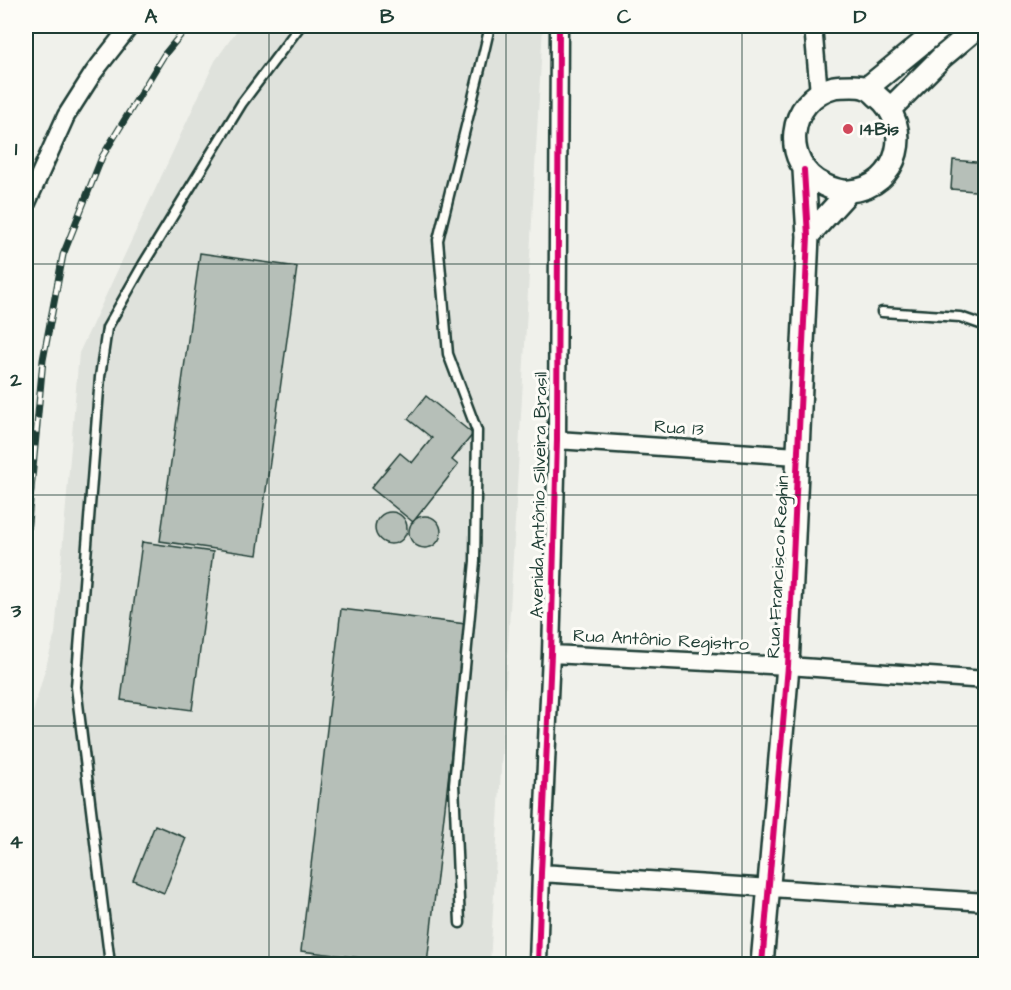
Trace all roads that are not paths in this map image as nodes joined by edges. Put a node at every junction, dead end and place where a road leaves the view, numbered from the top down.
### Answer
1 (130, 26) edge
2 (300, 26) edge
3 (490, 26) edge
4 (559, 26) edge
5 (813, 26) edge
6 (943, 26) edge
7 (979, 26) edge
8 (867, 88) junction
9 (819, 93) junction
10 (890, 109) junction
11 (804, 170) junction
12 (849, 191) junction
13 (26, 205) edge
14 (808, 236) junction
15 (882, 312) dead end
16 (986, 326) edge
17 (556, 440) junction
18 (798, 456) junction
19 (551, 654) junction
20 (788, 666) junction
21 (986, 680) edge
22 (541, 873) junction
23 (769, 887) junction
24 (986, 902) edge
25 (460, 923) dead end
26 (110, 964) edge
27 (538, 964) edge
28 (762, 964) edge

1 - 13 street
2 - 26 lane
3 - 25 lane
4 - 17 street, Avenida Antônio Silveira Brasil
5 - 9 street
6 - 8 street
7 - 10 street
8 - 9 street
8 - 10 street
9 - 11 street
10 - 12 street
11 - 12 street
11 - 14 street, Rua Francisco Reghin
12 - 14 street
14 - 18 street, Rua Francisco Reghin
15 - 16 lane
17 - 18 street, Rua 13
17 - 19 street, Avenida Antônio Silveira Brasil
18 - 20 street, Rua Francisco Reghin
19 - 20 street, Rua Antônio Registro
19 - 22 street, Avenida Antônio Silveira Brasil
20 - 21 street, Rua Antônio Registro
20 - 23 street, Rua Francisco Reghin
22 - 23 street
22 - 27 street, Avenida Antônio Silveira Brasil
23 - 24 street
23 - 28 street, Rua Francisco Reghin

